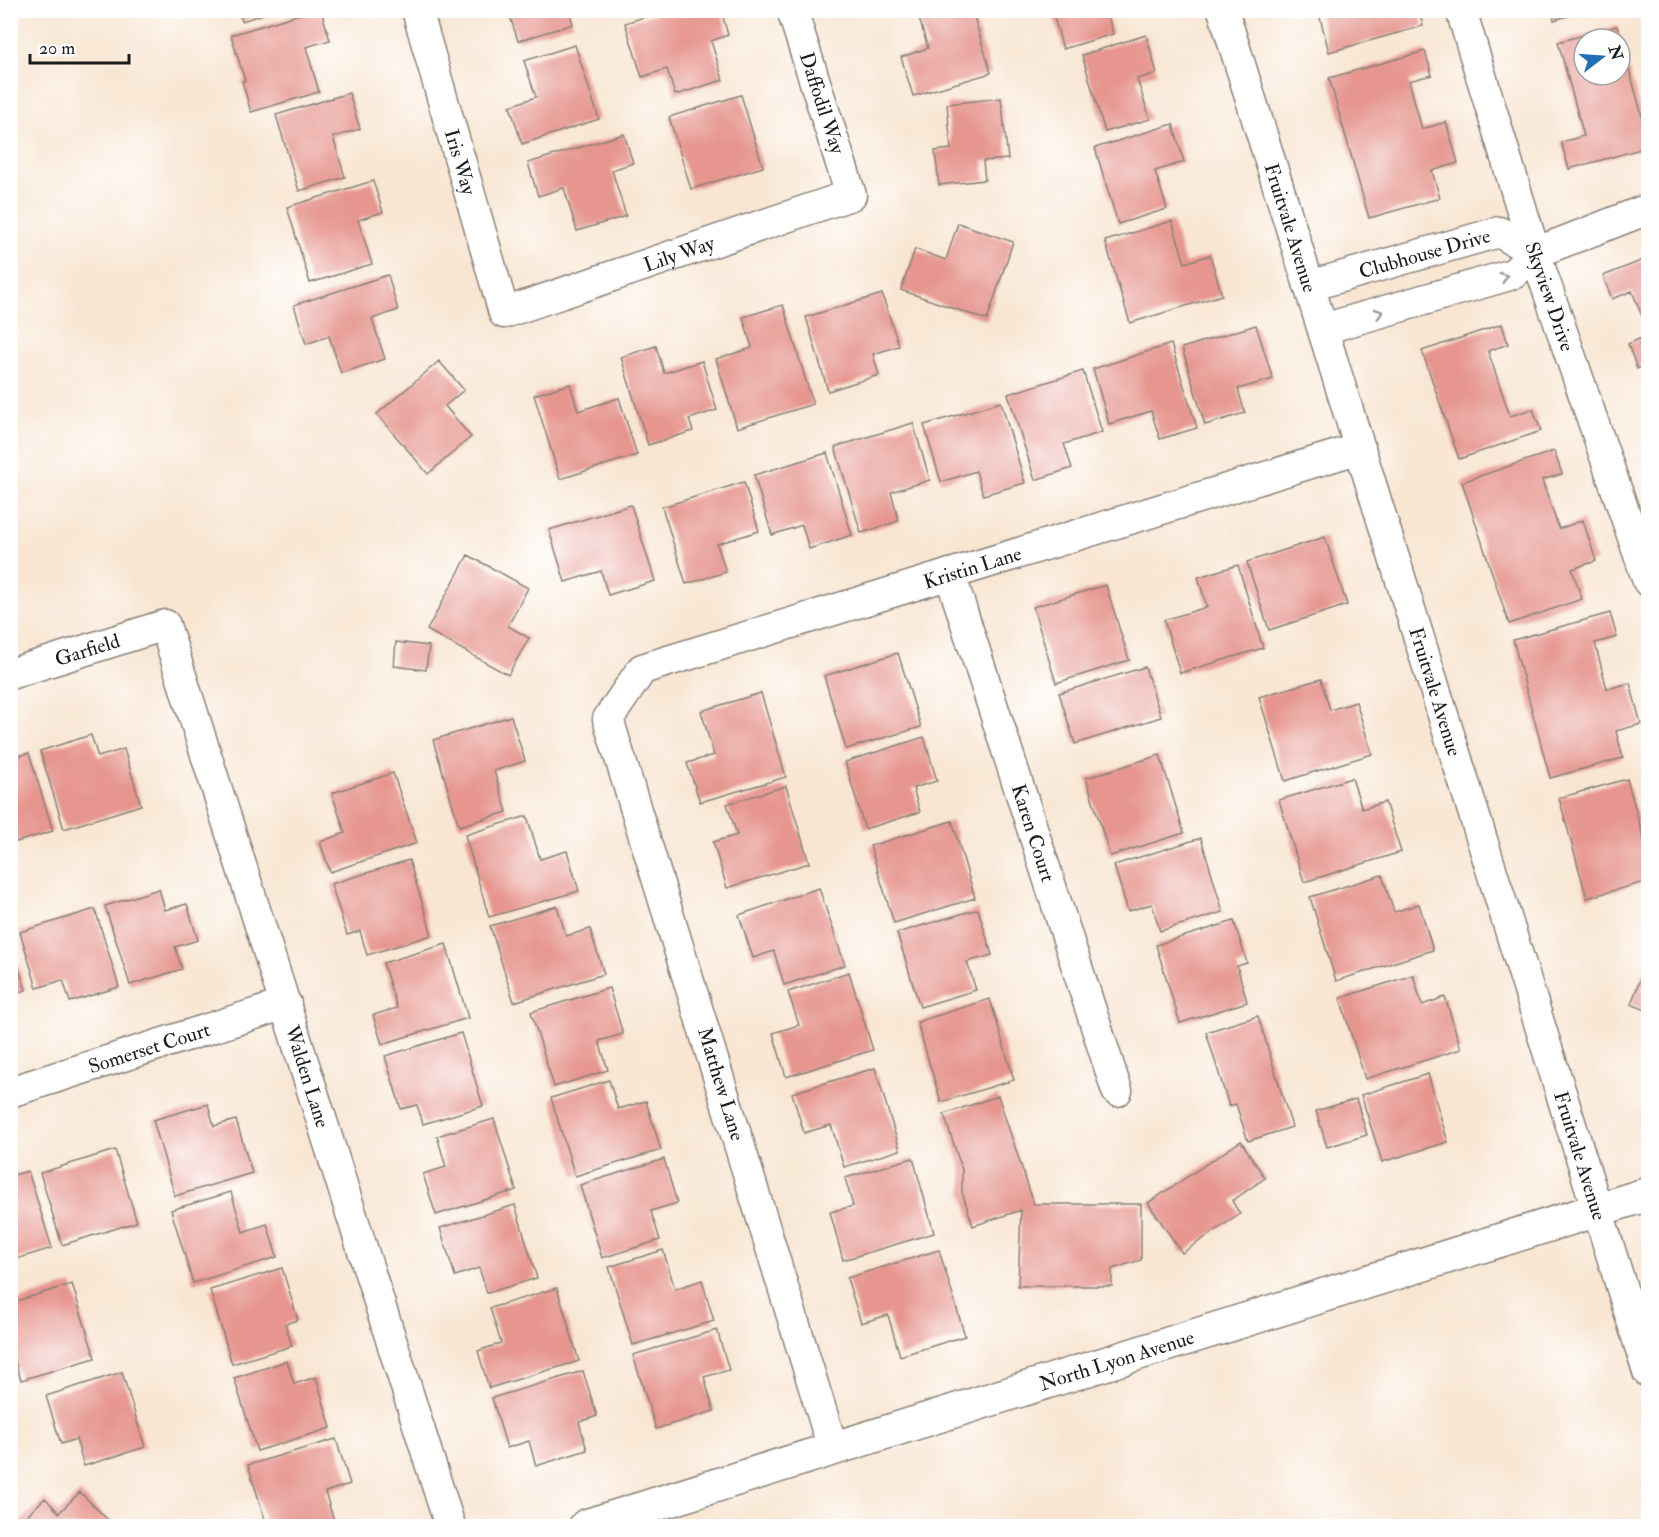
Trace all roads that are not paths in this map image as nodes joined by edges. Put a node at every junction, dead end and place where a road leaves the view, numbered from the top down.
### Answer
1 (417, 10) edge
2 (792, 10) edge
3 (1223, 10) edge
4 (1461, 10) edge
5 (851, 195) joint
6 (1648, 209) edge
7 (1535, 253) junction
8 (1309, 286) junction
9 (504, 313) joint
10 (1323, 329) junction
11 (1360, 448) junction
12 (950, 574) junction
13 (1648, 581) edge
14 (165, 625) joint
15 (10, 674) edge
16 (608, 719) joint
17 (286, 1004) junction
18 (1117, 1091) dead end
19 (10, 1092) edge
20 (1648, 1194) edge
21 (1599, 1210) junction
22 (1648, 1372) edge
23 (833, 1449) junction
24 (450, 1527) edge
25 (586, 1527) edge

1 - 9 street, Iris Way
2 - 5 street, Daffodil Way
3 - 8 street, Fruitvale Avenue
4 - 7 street, Skyview Drive
5 - 9 street, Lily Way
6 - 7 street
7 - 8 street, Clubhouse Drive
10 -> 7 street
7 - 13 street, Skyview Drive
8 - 10 street, Fruitvale Avenue
10 - 11 street, Fruitvale Avenue
11 - 12 street, Kristin Lane
11 - 21 street, Fruitvale Avenue
12 - 16 street, Kristin Lane
12 - 18 street, Karen Court
14 - 15 street, Garfield
14 - 17 street, Walden Lane
16 - 23 street, Matthew Lane
17 - 19 street, Somerset Court
17 - 24 street, Walden Lane
20 - 21 street, North Lyon Avenue
21 - 22 street, Fruitvale Avenue
21 - 23 street, North Lyon Avenue
23 - 25 street, North Lyon Avenue

